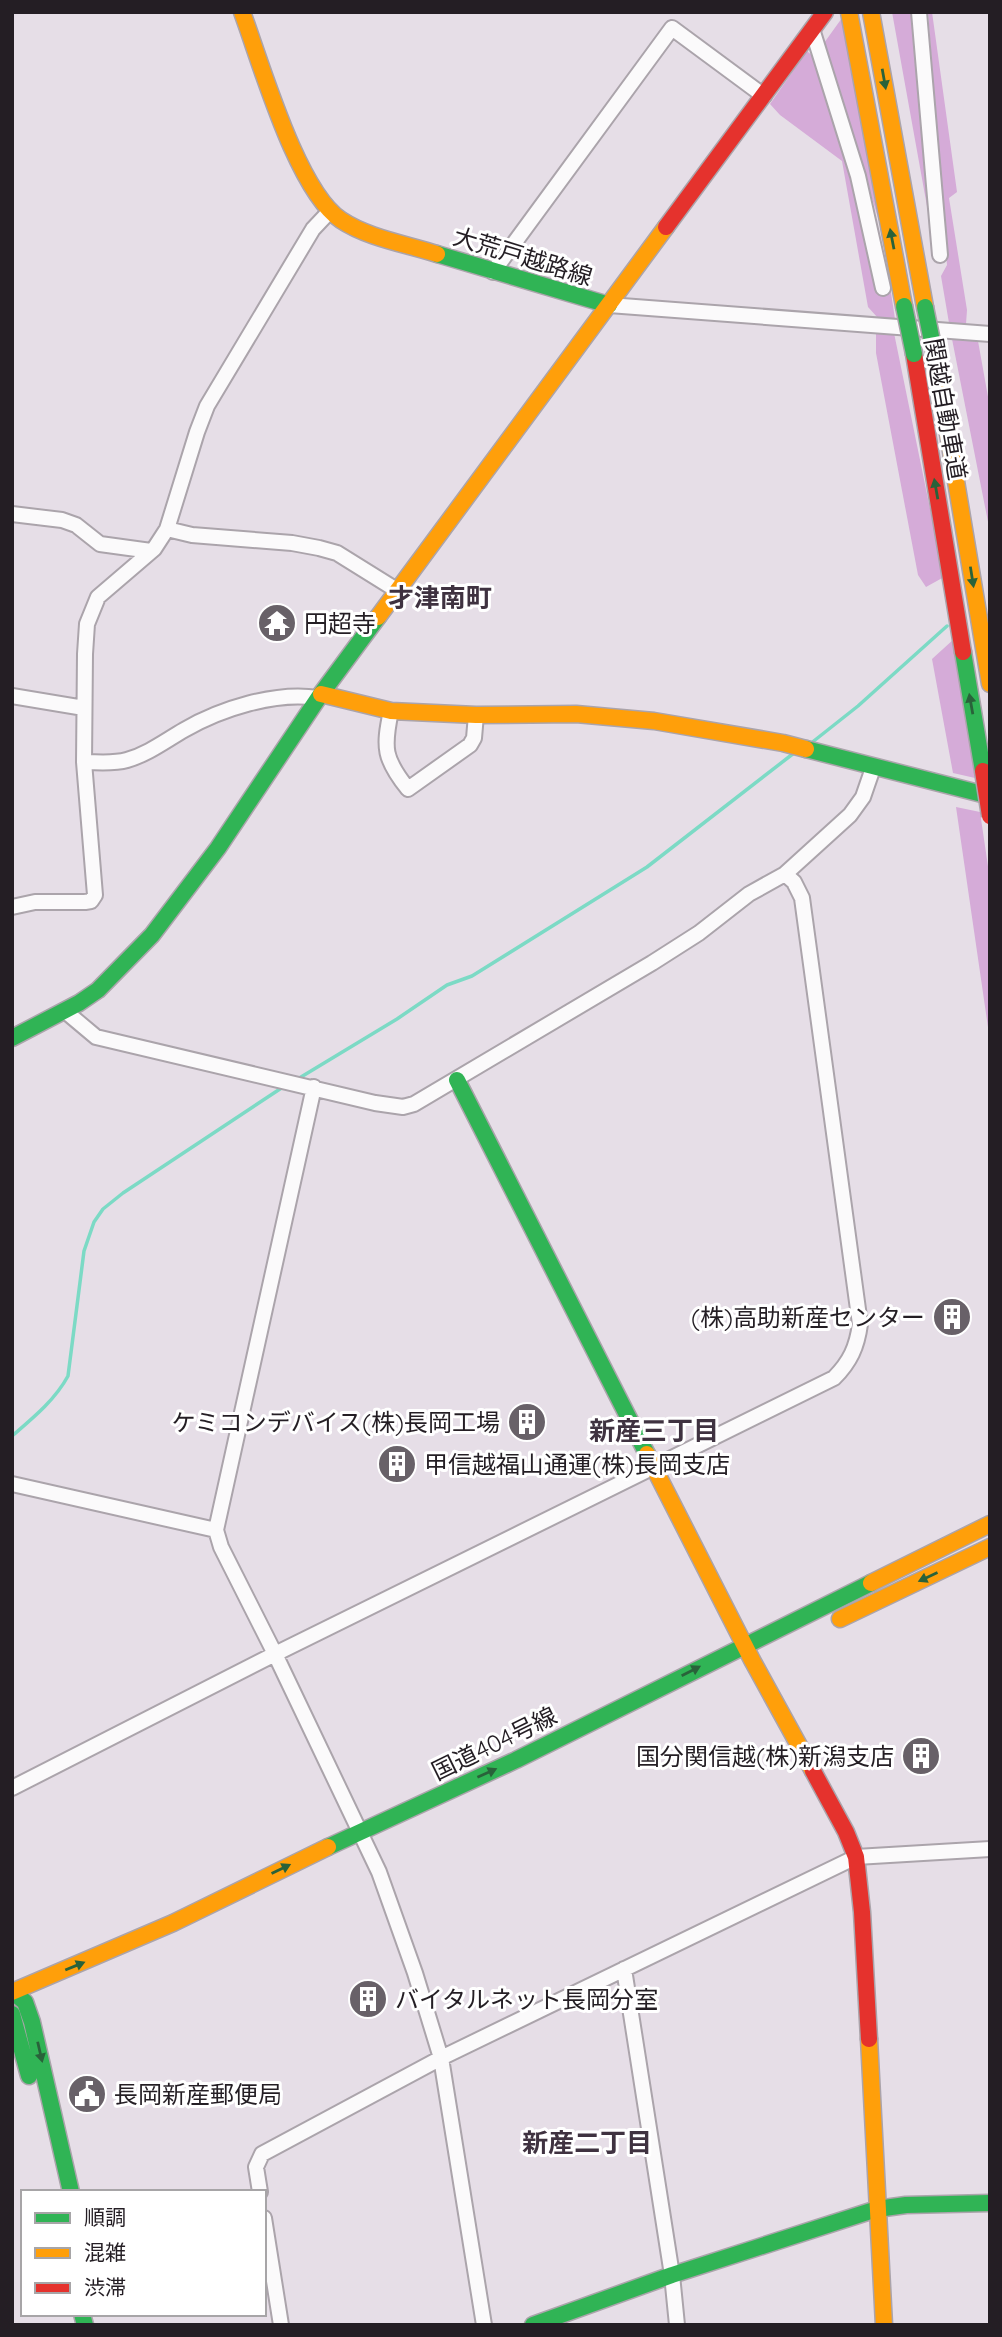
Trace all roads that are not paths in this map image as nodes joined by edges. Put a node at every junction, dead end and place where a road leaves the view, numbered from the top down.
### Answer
1 (242, 12) edge
2 (825, 12) edge
3 (872, 12) edge
4 (919, 12) edge
5 (849, 13) edge
6 (812, 29) junction
7 (764, 96) junction
8 (330, 211) junction
9 (940, 255) dead end
10 (492, 272) junction
11 (883, 288) dead end
12 (609, 305) junction
13 (990, 334) edge
14 (12, 514) edge
15 (167, 530) junction
16 (151, 551) junction
17 (398, 591) junction
18 (990, 684) edge
19 (12, 696) edge
20 (320, 696) junction
21 (83, 708) junction
22 (391, 712) junction
23 (476, 715) junction
24 (84, 762) junction
25 (873, 768) junction
26 (990, 796) edge
27 (990, 816) edge
28 (785, 874) junction
29 (12, 907) edge
30 (65, 1011) junction
31 (12, 1038) edge
32 (457, 1080) junction
33 (314, 1087) junction
34 (654, 1465) junction
35 (12, 1484) edge
36 (990, 1524) edge
37 (216, 1530) junction
38 (990, 1547) edge
39 (827, 1625) dead end
40 (745, 1644) junction
41 (275, 1654) junction
42 (758, 1657) junction
43 (12, 1788) edge
44 (363, 1838) junction
45 (990, 1849) edge
46 (856, 1857) junction
47 (134, 1957) dead end
48 (624, 1969) junction
49 (100, 1972) dead end
50 (14, 1996) edge
51 (12, 2014) edge
52 (441, 2058) junction
53 (55, 2190) edge
54 (71, 2190) edge
55 (260, 2190) edge
56 (990, 2203) edge
57 (877, 2209) junction
58 (266, 2231) edge
59 (672, 2276) junction
60 (281, 2325) edge
61 (484, 2325) edge
62 (533, 2325) edge
63 (677, 2325) edge
64 (884, 2325) edge

1 - 8 main road, 大荒戸越路線
2 - 6 main road, 大荒戸越路線
3 -> 18 main road, 関越自動車道, bridge
4 - 9 street
27 -> 5 main road, 関越自動車道, bridge
6 - 7 main road, 大荒戸越路線
6 - 11 street
7 - 10 street
7 - 12 main road, 大荒戸越路線
8 - 10 main road, 大荒戸越路線
8 - 15 street
10 - 12 main road, 大荒戸越路線
12 - 13 street
12 - 17 main road
14 - 16 street
15 - 16 street
15 - 17 street
16 - 21 street
17 - 20 main road
19 - 21 street
20 - 22 main road
20 - 24 street
20 - 30 main road
21 - 24 street
22 - 23 main road
22 - 23 street
23 - 25 main road
24 - 29 street
25 - 26 main road
25 - 28 street
28 - 32 street
28 - 34 street
30 - 31 main road
30 - 33 street
32 - 33 street
32 - 34 main road
33 - 37 street
34 - 40 main road
34 - 41 street
35 - 37 street
36 - 40 main road, 国道404号線
37 - 41 street
38 -> 39 main road
40 - 42 main road
44 -> 40 main road, 国道404号線
41 - 43 street
41 - 44 street
42 - 44 main road, 国道404号線
42 - 46 main road
44 - 47 main road, 国道404号線
50 -> 44 main road, 国道404号線
44 - 52 street
45 - 46 street
46 - 48 street
46 - 57 main road
48 - 52 street
48 - 59 street
49 - 50 main road
50 -> 54 main road
51 - 53 main road
52 - 55 street
52 - 61 street
56 - 57 main road
57 - 59 main road
57 - 64 main road
58 - 60 street
59 - 62 main road
59 - 63 street

